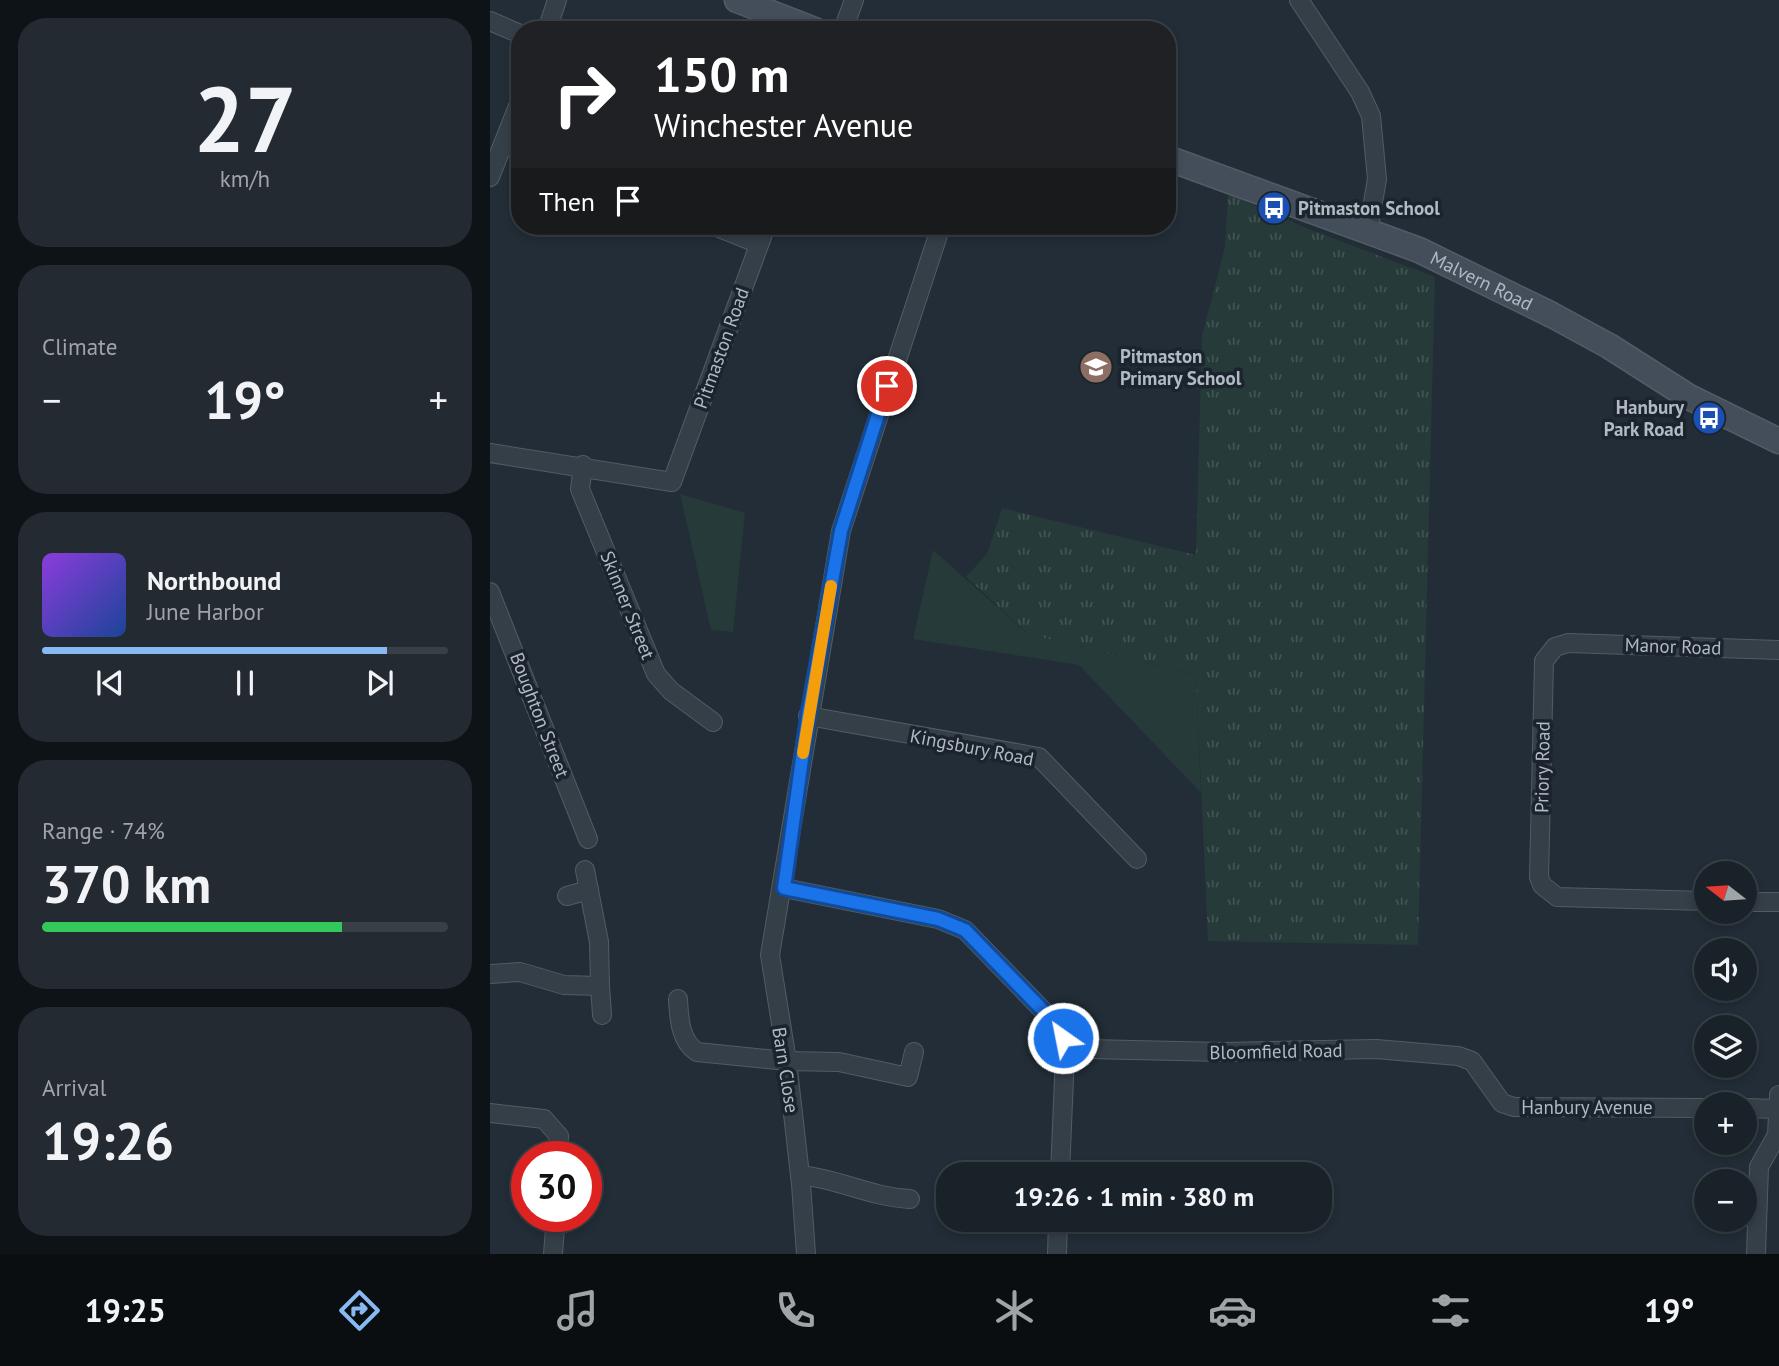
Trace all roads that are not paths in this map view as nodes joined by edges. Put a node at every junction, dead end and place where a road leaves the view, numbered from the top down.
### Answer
1 (557, 0) edge
2 (737, 0) edge
3 (854, 0) edge
4 (1299, 0) edge
5 (490, 20) edge
6 (550, 21) edge
7 (792, 21) edge
8 (846, 21) edge
9 (511, 30) edge
10 (511, 148) edge
11 (1176, 161) edge
12 (490, 177) edge
13 (1368, 232) junction
14 (736, 235) edge
15 (762, 235) edge
16 (938, 235) edge
17 (759, 244) junction
18 (1779, 441) edge
19 (490, 453) edge
20 (583, 466) junction
21 (490, 592) edge
22 (1568, 643) joint
23 (1779, 650) edge
24 (808, 716) junction
25 (713, 722) dead end
26 (588, 839) dead end
27 (1138, 859) dead end
28 (585, 870) dead end
29 (784, 888) junction
30 (589, 890) junction
31 (567, 896) dead end
32 (1694, 901) edge
33 (1757, 902) edge
34 (1779, 902) edge
35 (490, 974) edge
36 (600, 986) junction
37 (678, 999) dead end
38 (602, 1015) dead end
39 (1063, 1038) junction
40 (914, 1052) dead end
41 (787, 1061) junction
42 (1482, 1076) joint
43 (1779, 1095) edge
44 (1694, 1108) edge
45 (1757, 1108) edge
46 (1778, 1109) edge
47 (490, 1113) edge
48 (559, 1141) edge
49 (1775, 1149) edge
50 (1060, 1162) edge
51 (800, 1175) junction
52 (910, 1199) dead end
53 (555, 1232) edge
54 (1058, 1232) edge
55 (553, 1254) edge
56 (806, 1254) edge
57 (1057, 1254) edge
58 (1756, 1254) edge

1 - 6 street
2 - 7 main road
3 - 8 street
4 - 13 street
5 - 9 street
10 - 12 street
11 - 13 main road, Malvern Road
13 - 18 main road, Malvern Road
14 - 17 street
15 - 17 street, Pitmaston Road
16 - 24 street, Barn Close
17 - 20 street, Pitmaston Road
19 - 20 street
20 - 25 street, Skinner Street
21 - 26 street, Boughton Street
22 - 23 street, Manor Road
22 - 32 street, Priory Road
24 - 27 street, Kingsbury Road
24 - 29 street, Barn Close
28 - 30 street
29 - 39 street
29 - 41 street, Barn Close
30 - 31 street
30 - 36 street
33 - 34 street
35 - 36 street
36 - 38 street
37 - 41 street
39 - 42 street, Bloomfield Road
39 - 50 street
40 - 41 street
41 - 51 street, Barn Close
42 - 44 street, Hanbury Avenue
43 - 46 street
45 - 46 street
46 - 49 street
47 - 48 street
49 - 58 street
51 - 52 street
51 - 56 street, Barn Close
53 - 55 street
54 - 57 street

